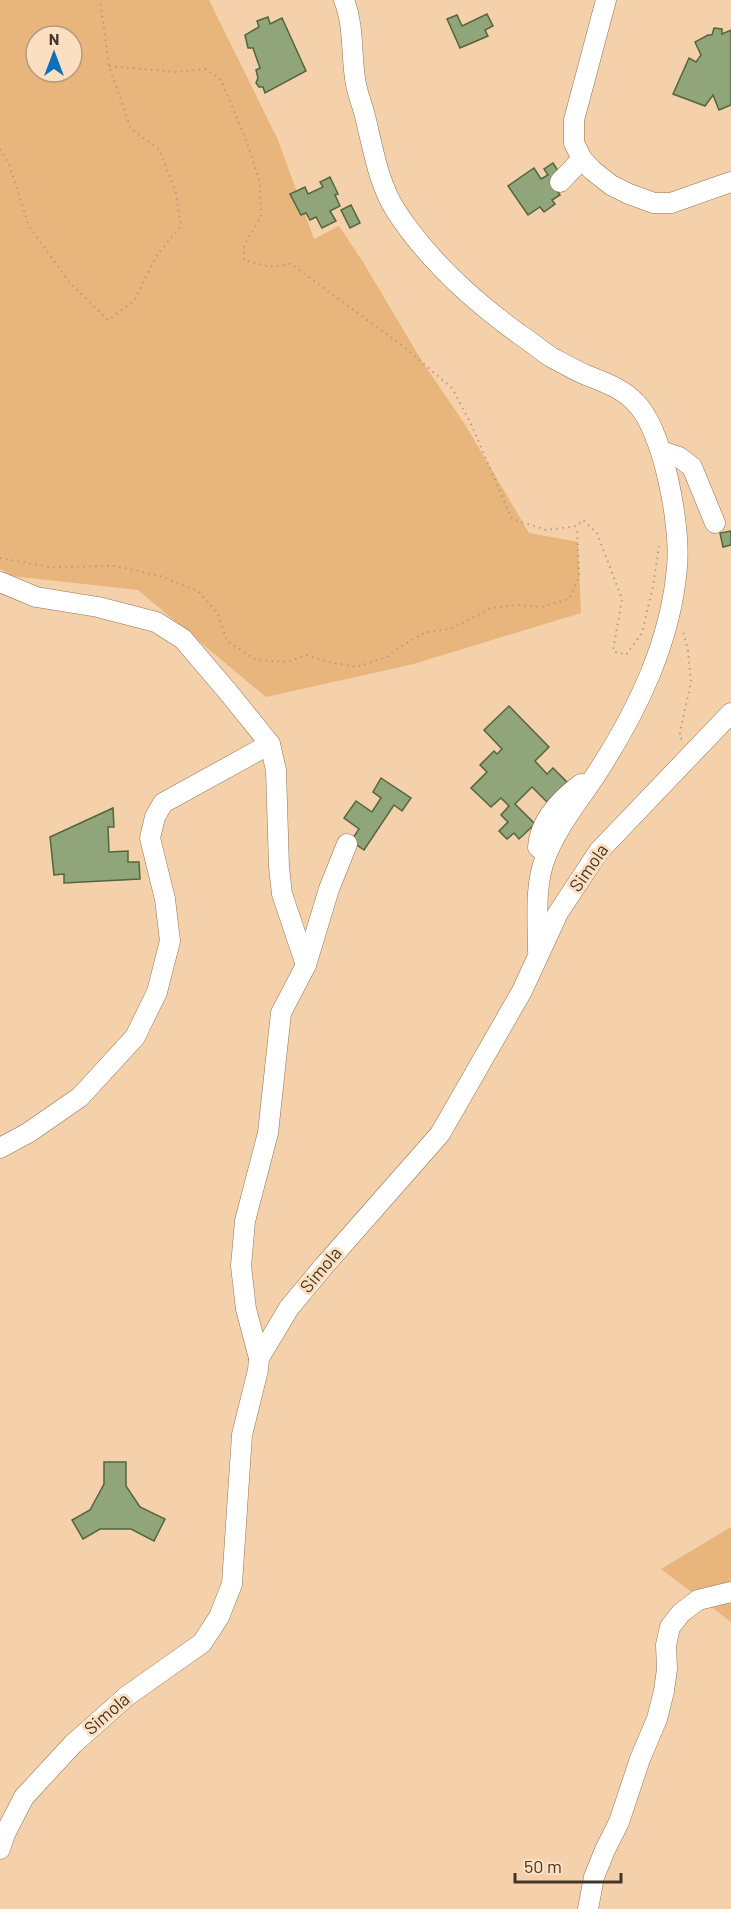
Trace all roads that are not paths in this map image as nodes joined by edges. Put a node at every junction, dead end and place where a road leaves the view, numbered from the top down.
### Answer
1 (606, 0) edge
2 (347, 1) edge
3 (582, 159) junction
4 (560, 182) dead end
5 (731, 182) edge
6 (661, 451) junction
7 (716, 523) dead end
8 (0, 582) edge
9 (731, 713) edge
10 (270, 744) junction
11 (347, 844) dead end
12 (538, 957) junction
13 (306, 965) junction
14 (0, 1148) edge
15 (259, 1358) junction
16 (731, 1592) edge
17 (0, 1849) edge
18 (588, 1909) edge

1 - 3 street
2 - 6 street
3 - 4 street
3 - 5 street
6 - 7 street
6 - 12 street
8 - 10 street
9 - 12 street, Simola
10 - 13 street
10 - 14 street
11 - 13 street
12 - 15 street, Simola
13 - 15 street
15 - 17 street, Simola
16 - 18 street

